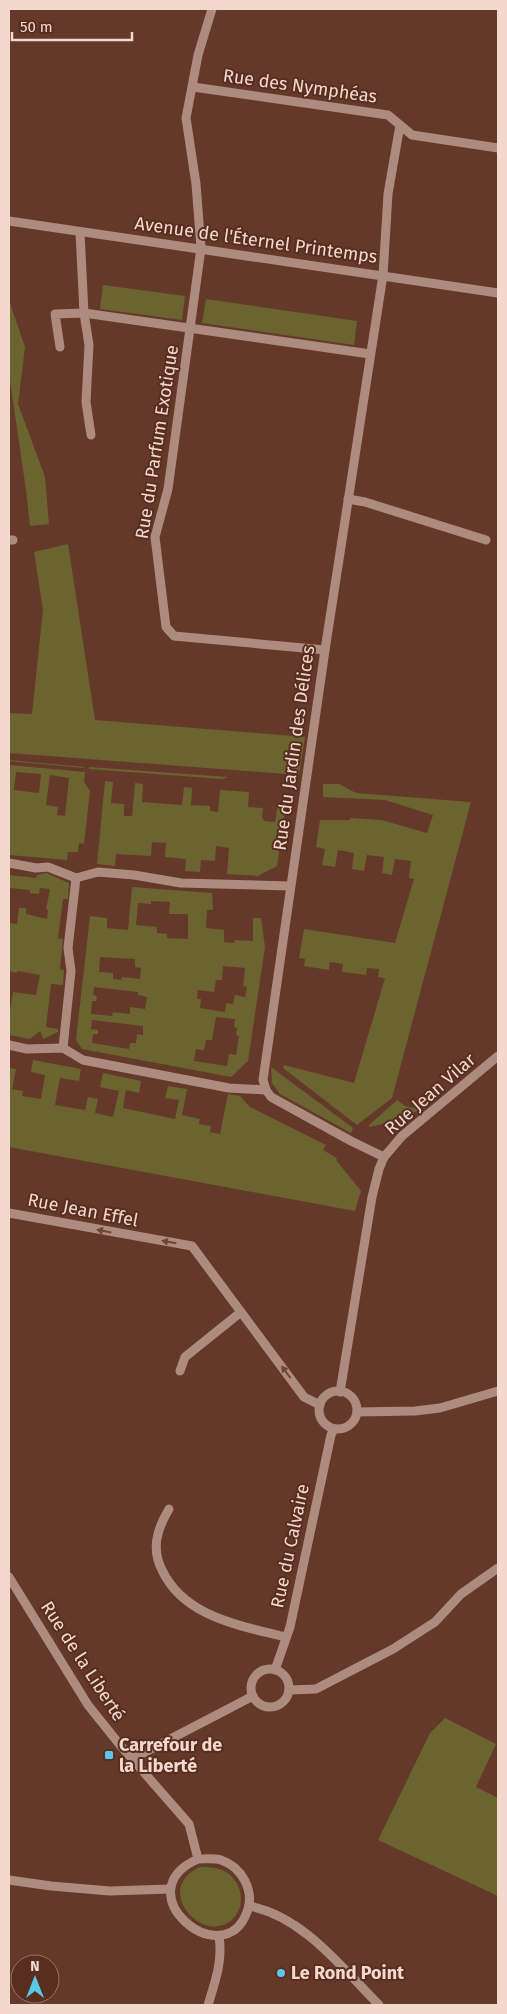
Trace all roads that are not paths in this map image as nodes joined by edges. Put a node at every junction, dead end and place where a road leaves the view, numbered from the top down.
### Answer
1 (212, 9) edge
2 (193, 87) junction
3 (400, 125) junction
4 (498, 148) edge
5 (9, 221) edge
6 (80, 232) junction
7 (201, 248) junction
8 (383, 275) junction
9 (498, 293) edge
10 (84, 313) junction
11 (191, 329) junction
12 (60, 347) dead end
13 (370, 354) junction
14 (91, 435) dead end
15 (348, 500) junction
16 (486, 540) dead end
17 (325, 650) junction
18 (9, 863) edge
19 (76, 878) junction
20 (290, 886) junction
21 (9, 1045) edge
22 (63, 1048) junction
23 (498, 1056) edge
24 (266, 1090) junction
25 (384, 1157) junction
26 (9, 1213) edge
27 (241, 1312) junction
28 (180, 1371) dead end
29 (498, 1391) edge
30 (340, 1392) junction
31 (320, 1405) junction
32 (357, 1412) junction
33 (334, 1429) junction
34 (169, 1509) dead end
35 (498, 1568) edge
36 (9, 1577) edge
37 (285, 1638) junction
38 (275, 1670) junction
39 (289, 1690) junction
40 (253, 1696) junction
41 (132, 1760) junction
42 (198, 1859) junction
43 (9, 1880) edge
44 (170, 1889) junction
45 (249, 1906) junction
46 (219, 1936) junction
47 (208, 2005) edge
48 (379, 2005) edge

1 - 2 street
2 - 3 street, Rue des Nymphéas
2 - 7 street
3 - 4 street, Rue des Nymphéas
3 - 8 street
5 - 6 street, Avenue de l'Éternel Printemps
6 - 7 street, Avenue de l'Éternel Printemps
6 - 10 street
7 - 8 street, Avenue de l'Éternel Printemps
7 - 11 street, Rue du Parfum Exotique
8 - 9 street, Avenue de l'Éternel Printemps
8 - 13 street, Rue du Jardin des Délices
10 - 11 street
10 - 12 street
10 - 14 street
11 - 13 street
11 - 17 street, Rue du Parfum Exotique
13 - 15 street, Rue du Jardin des Délices
15 - 16 street
15 - 17 street, Rue du Jardin des Délices
17 - 20 street, Rue du Jardin des Délices
18 - 19 street
19 - 20 street
19 - 22 street
20 - 24 street, Rue du Jardin des Délices
21 - 22 street
22 - 24 street
23 - 25 street, Rue Jean Vilar
24 - 25 street
25 - 30 street
27 -> 26 street, Rue Jean Effel
27 - 28 street
31 -> 27 street, Rue Jean Effel
29 - 32 street
30 - 31 street
30 - 32 street
31 - 33 street
32 - 33 street
33 - 37 street, Rue du Calvaire
34 - 37 street
35 - 39 street
36 - 41 street, Rue de la Liberté
37 - 38 street, Rue du Calvaire
38 - 39 street
38 - 40 street
39 - 40 street
40 - 41 street
41 - 42 street, Rue de la Liberté
42 - 44 street
42 - 45 street
43 - 44 street
44 - 46 street
45 - 46 street
45 - 48 street
46 - 47 street

